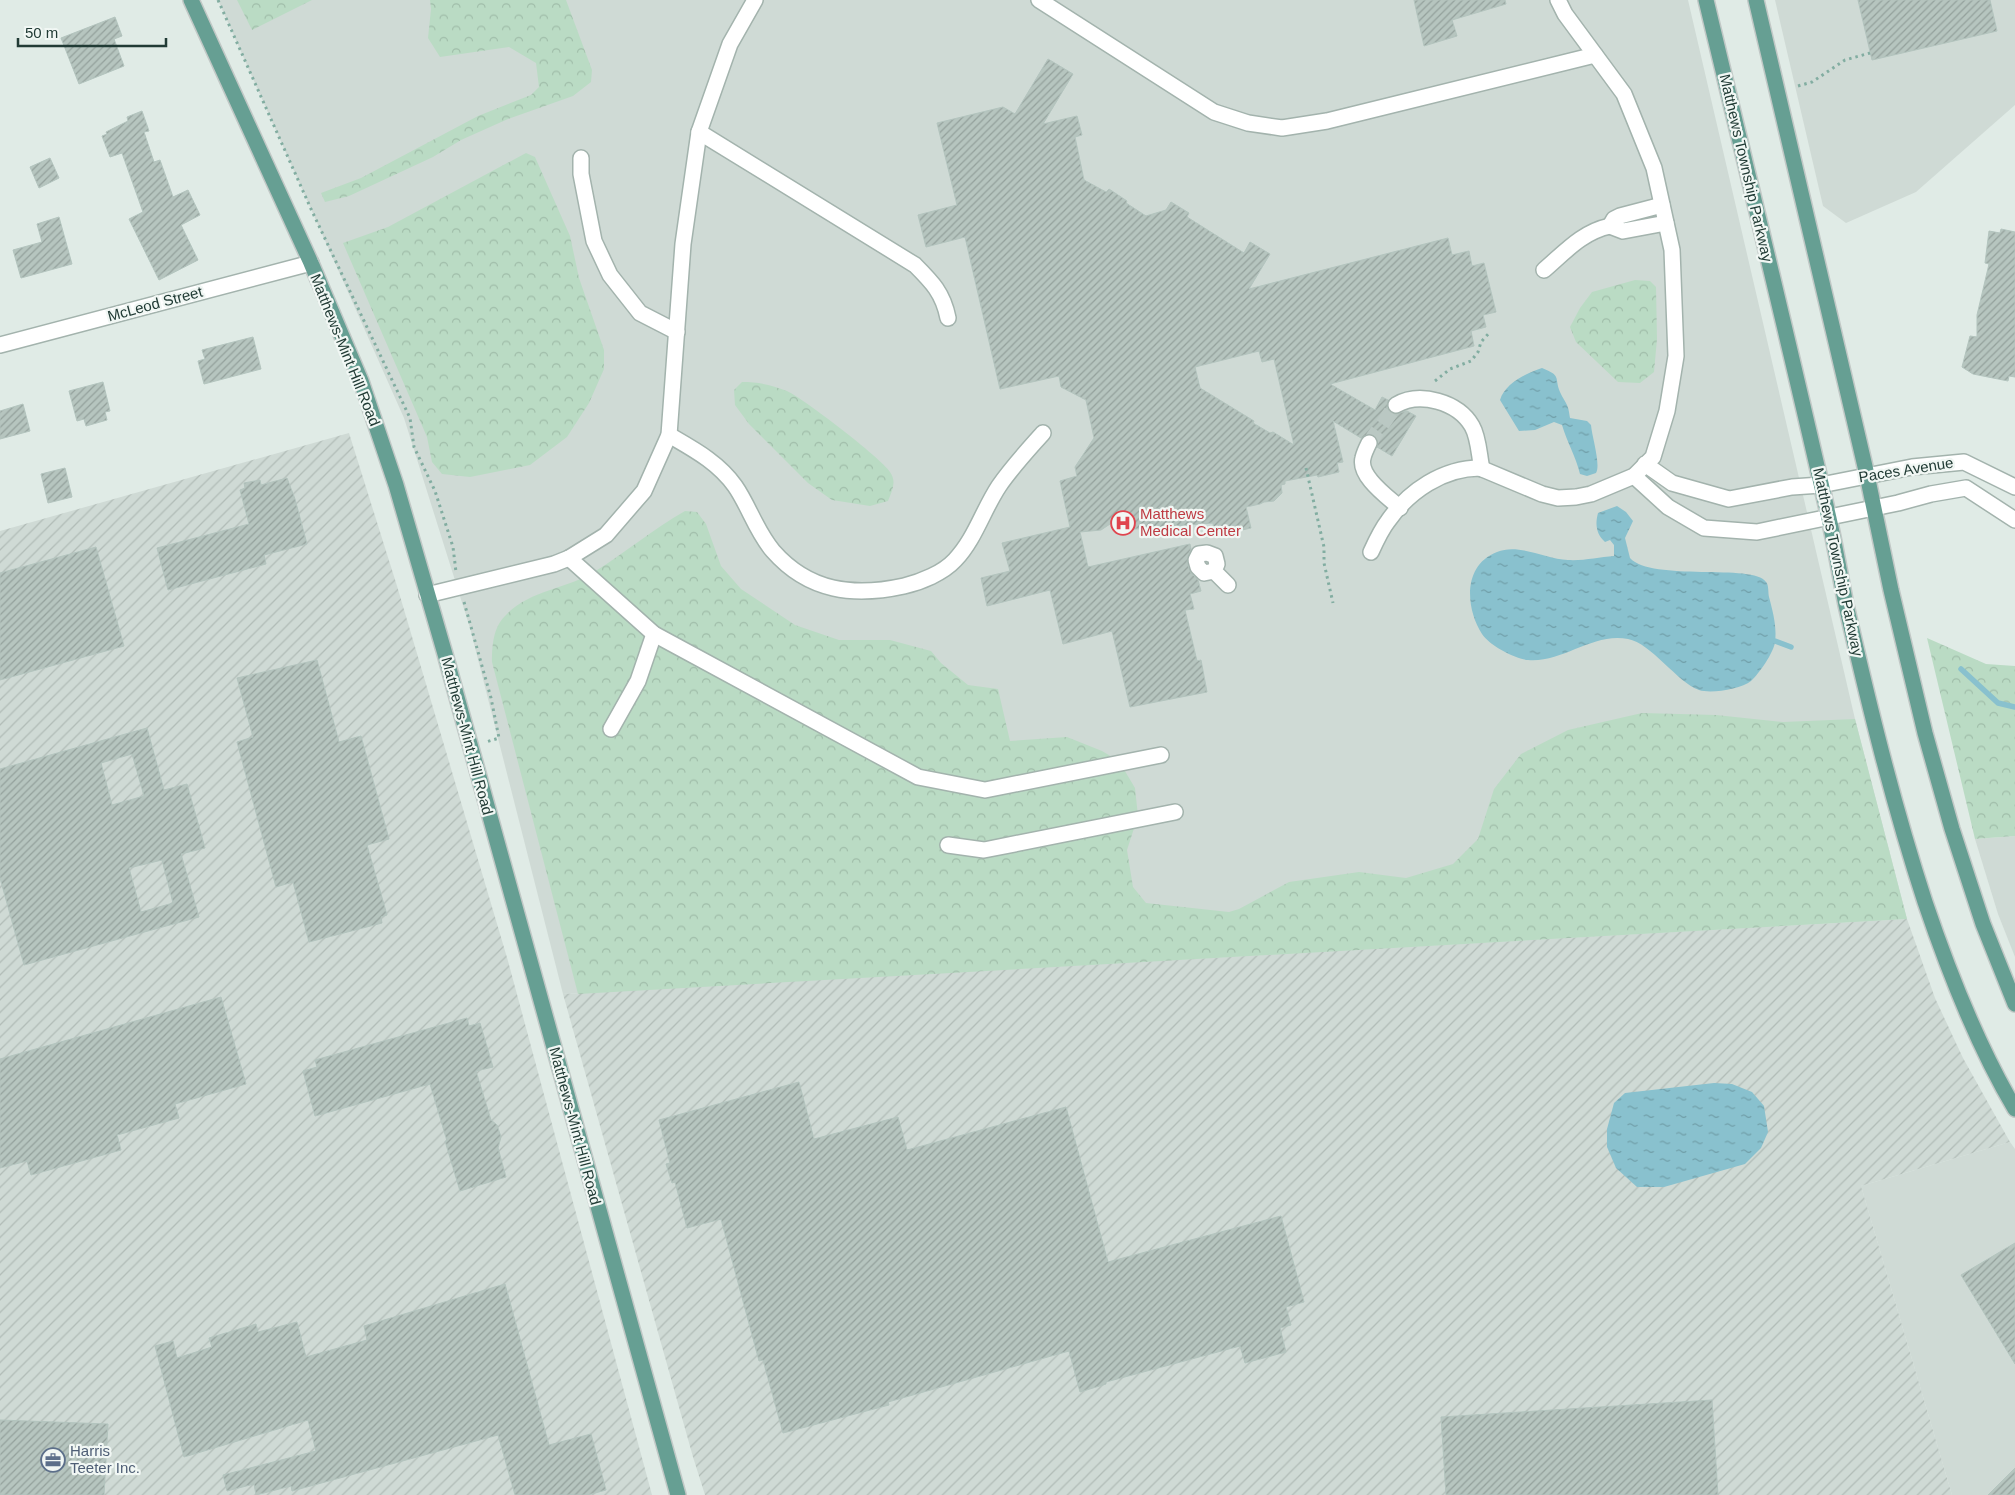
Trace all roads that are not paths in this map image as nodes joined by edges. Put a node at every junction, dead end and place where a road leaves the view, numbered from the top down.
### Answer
1 (191, 0) edge
2 (755, 0) edge
3 (1039, 0) edge
4 (1558, 0) edge
5 (1706, 0) edge
6 (1756, 0) edge
7 (1595, 55) junction
8 (699, 132) junction
9 (581, 158) dead end
10 (1662, 205) junction
11 (1666, 223) junction
12 (1610, 226) junction
13 (311, 263) junction
14 (1544, 270) dead end
15 (948, 318) dead end
16 (677, 332) junction
17 (0, 345) edge
18 (1396, 405) tunnel mouth
19 (1042, 433) dead end
20 (669, 435) junction
21 (1369, 443) tunnel mouth
22 (1645, 464) junction
23 (1482, 469) junction
24 (1867, 475) junction
25 (1634, 476) junction
26 (1821, 485) junction
27 (2015, 487) edge
28 (1874, 507) junction
29 (1400, 508) junction
30 (1828, 516) junction
31 (2015, 520) edge
32 (1371, 552) dead end
33 (569, 558) junction
34 (1214, 571) dead end
35 (1228, 585) dead end
36 (428, 595) junction
37 (654, 634) junction
38 (611, 729) dead end
39 (1161, 755) dead end
40 (1175, 812) dead end
41 (948, 845) dead end
42 (2015, 1004) edge
43 (2015, 1109) edge
44 (678, 1495) edge

1 - 13 main road, Matthews-Mint Hill Road
2 - 8 street
3 - 7 street
4 - 7 street
5 - 26 main road, Matthews Township Parkway
6 - 24 main road
7 - 10 street
8 - 15 street
8 - 16 street
9 - 16 street
10 - 11 street
10 - 12 street
11 - 12 street
11 - 22 street
12 - 14 street
13 - 17 street, McLeod Street
13 - 36 main road, Matthews-Mint Hill Road
16 - 20 street
18 - 23 street
19 - 20 street
20 - 33 street
21 - 29 street
22 - 25 street
22 - 26 street, Paces Avenue
23 - 25 street
23 - 29 street
24 - 26 street, Paces Avenue
24 - 27 street, Paces Avenue
24 - 28 main road
25 - 30 street, Paces Avenue
26 - 30 main road, Matthews Township Parkway
28 - 30 street, Paces Avenue
28 - 31 street, Paces Avenue
28 - 42 main road
29 - 32 street
30 - 43 main road, Matthews Township Parkway
33 - 36 street
33 - 37 street
34 - 35 street
36 - 44 main road, Matthews-Mint Hill Road
37 - 38 street
37 - 39 street
40 - 41 street

